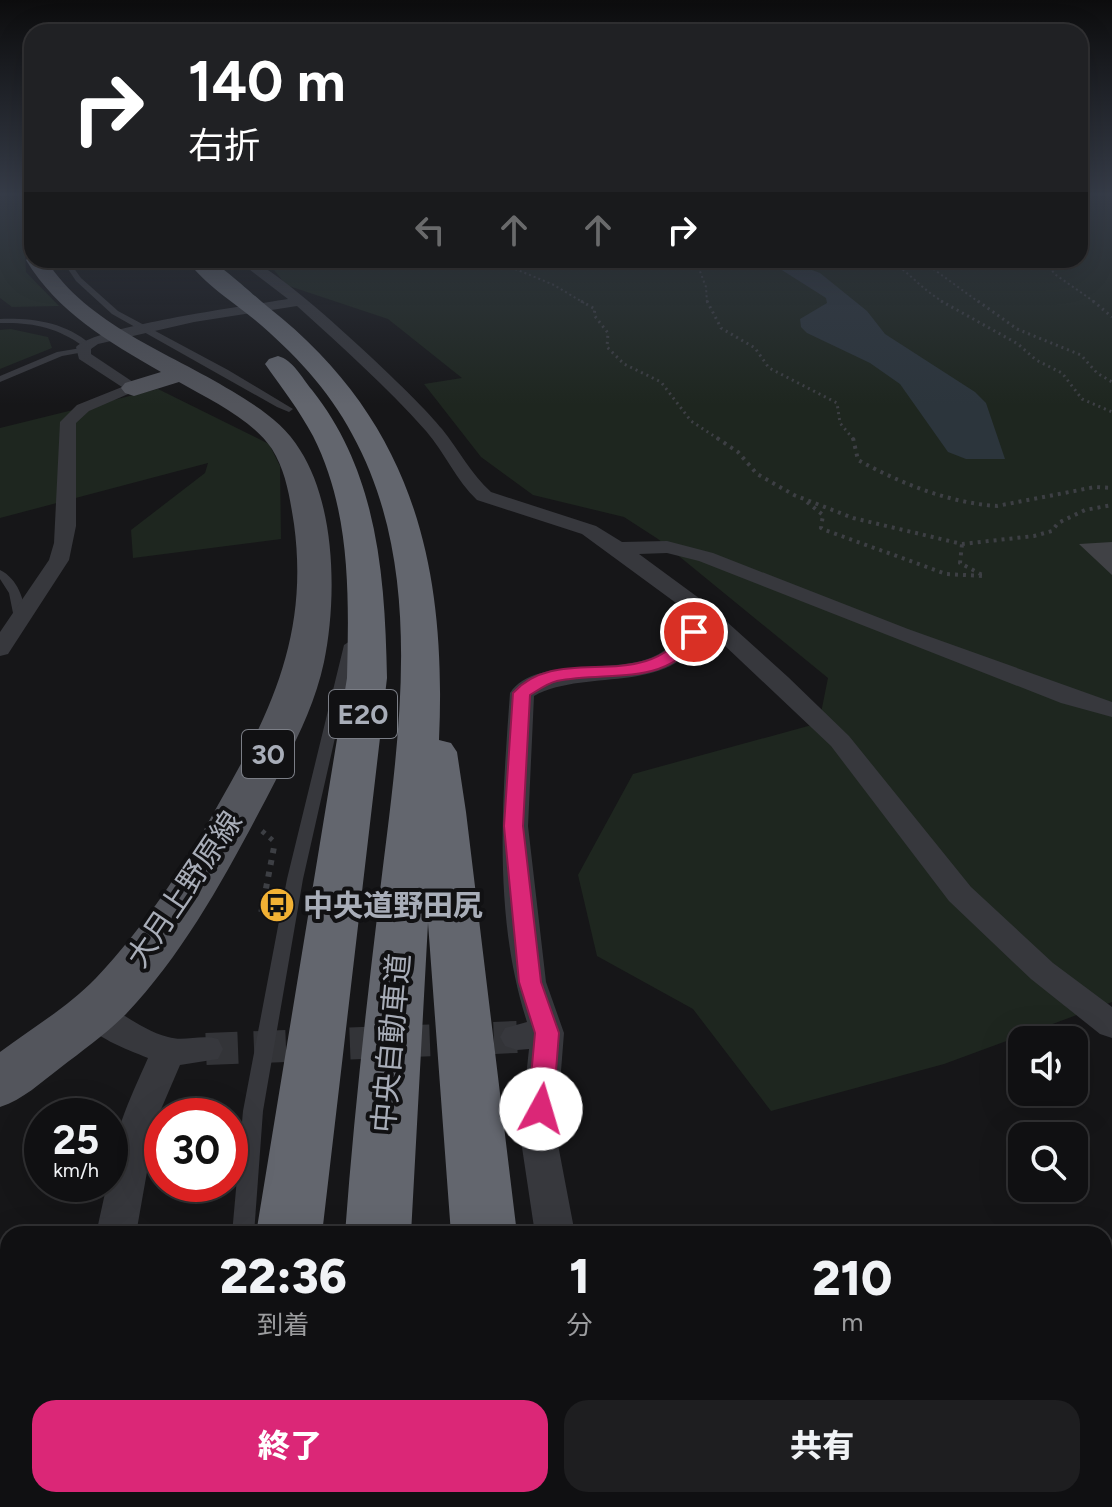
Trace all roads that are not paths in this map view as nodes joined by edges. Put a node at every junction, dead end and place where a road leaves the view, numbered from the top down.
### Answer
1 (40, 268) edge
2 (71, 268) edge
3 (175, 268) edge
4 (206, 268) edge
5 (253, 268) edge
6 (295, 302) junction
7 (0, 321) edge
8 (87, 345) junction
9 (182, 373) junction
10 (0, 379) edge
11 (134, 388) junction
12 (289, 409) dead end
13 (618, 548) junction
14 (364, 557) junction
15 (0, 573) edge
16 (416, 603) junction
17 (699, 609) junction
18 (20, 618) junction
19 (0, 649) edge
20 (1112, 710) edge
21 (94, 1013) junction
22 (1112, 1025) edge
23 (206, 1049) tunnel mouth
24 (168, 1052) junction
25 (0, 1084) edge
26 (118, 1226) edge
27 (244, 1226) edge
28 (290, 1226) edge
29 (378, 1226) edge
30 (483, 1226) edge
31 (554, 1226) edge

1 - 9 main road, 大月上野原線 / 30
2 - 12 lane
3 - 14 highway, E20
4 - 16 highway, 中央自動車道 / E20
5 - 6 street
6 - 8 street
6 - 13 street
7 - 8 lane
8 - 10 lane
8 - 11 street
9 - 11 main road
9 - 21 main road, 大月上野原線 / 30
11 - 18 street
13 - 17 street
13 - 20 street
14 - 27 lane
14 - 28 highway, E20
15 - 18 lane
16 - 29 highway, 中央自動車道 / E20
16 - 30 highway
17 - 22 street
17 - 31 street
18 - 19 street
21 - 24 street
21 - 25 main road, 大月上野原線 / 30
23 - 24 street
24 - 26 street

